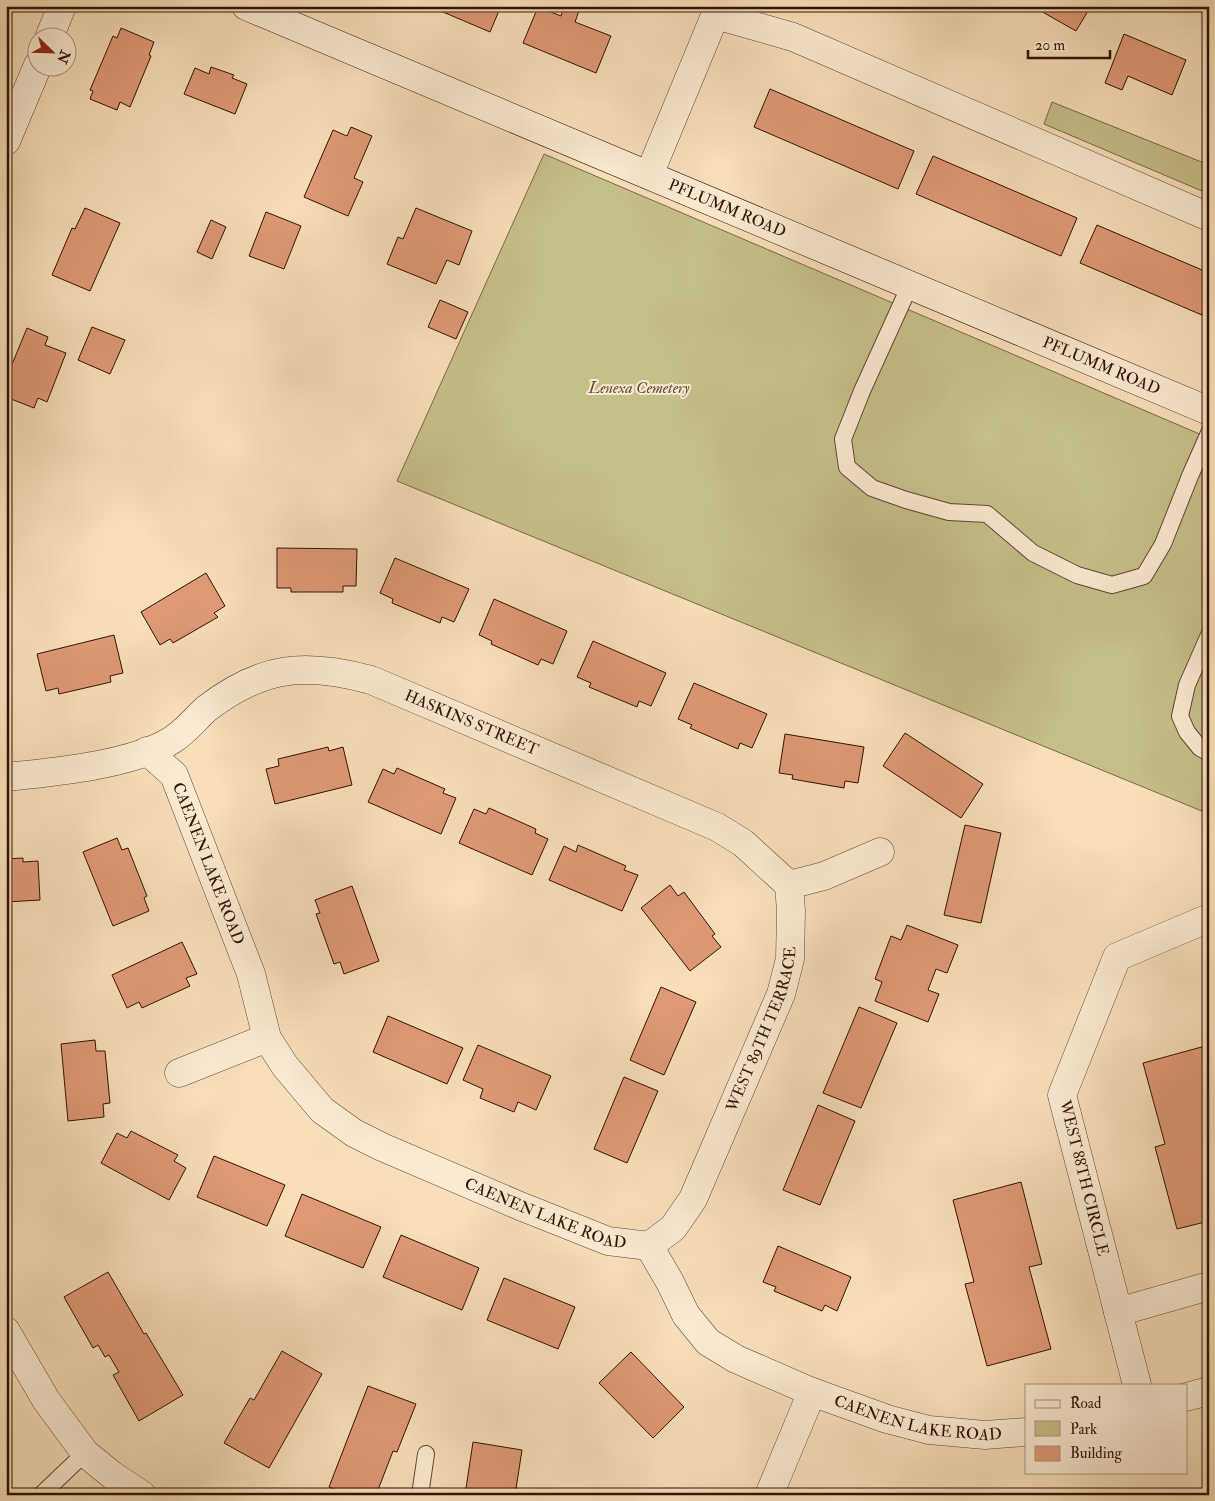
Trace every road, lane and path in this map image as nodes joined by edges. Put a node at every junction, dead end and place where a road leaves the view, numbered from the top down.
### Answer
1 (62, 6) edge
2 (246, 6) edge
3 (718, 11) edge
4 (53, 28) edge
5 (33, 78) edge
6 (6, 141) edge
7 (649, 175) junction
8 (1209, 217) edge
9 (910, 285) junction
10 (1209, 411) edge
11 (1209, 433) edge
12 (1209, 635) edge
13 (147, 751) junction
14 (1209, 753) edge
15 (6, 778) edge
16 (880, 852) dead end
17 (789, 885) junction
18 (1209, 918) edge
19 (267, 1038) junction
20 (179, 1073) dead end
21 (650, 1246) junction
22 (1209, 1286) edge
23 (1118, 1312) junction
24 (6, 1331) edge
25 (1137, 1384) edge
26 (1209, 1391) edge
27 (812, 1392) junction
28 (1188, 1396) edge
29 (1025, 1432) edge
30 (85, 1453) junction
31 (426, 1454) dead end
32 (41, 1495) edge
33 (142, 1495) edge
34 (420, 1495) edge
35 (769, 1495) edge

1 - 4 street
2 - 7 street, PFLUMM ROAD
3 - 7 street
3 - 8 street
5 - 6 street
7 - 9 street, PFLUMM ROAD
9 - 10 street, PFLUMM ROAD
9 - 11 lane
12 - 14 lane
13 - 15 street
13 - 17 street, HASKINS STREET
13 - 19 street, CAENEN LAKE ROAD
16 - 17 street
17 - 21 street, WEST 89TH TERRACE
18 - 23 street, WEST 88TH CIRCLE
19 - 20 street
19 - 21 street, CAENEN LAKE ROAD
21 - 27 street, CAENEN LAKE ROAD
22 - 23 street
23 - 25 street, WEST 88TH CIRCLE
24 - 30 street
26 - 28 street
27 - 29 street, CAENEN LAKE ROAD
27 - 35 street, CAENEN LAKE ROAD
30 - 32 lane
30 - 33 street
31 - 34 lane

